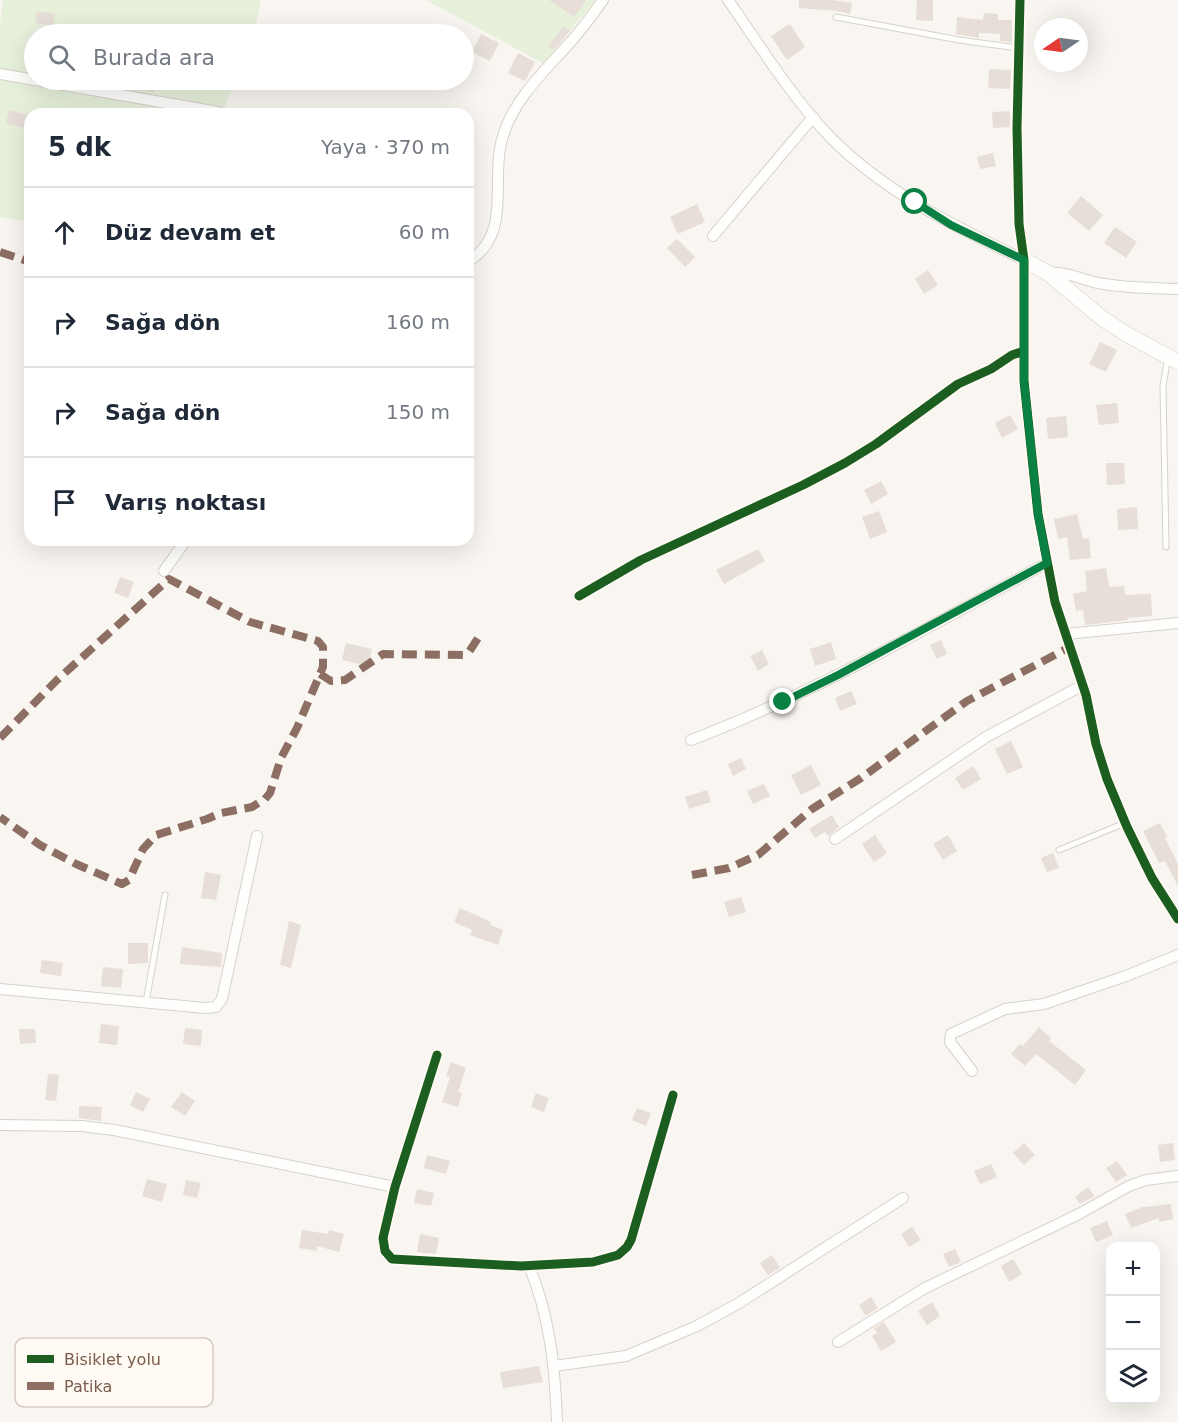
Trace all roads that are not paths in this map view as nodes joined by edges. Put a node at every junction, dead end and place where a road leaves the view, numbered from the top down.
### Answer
1 (603, 0) edge
2 (728, 0) edge
3 (1020, 0) edge
4 (836, 17) dead end
5 (1019, 48) junction
6 (0, 74) edge
7 (24, 78) edge
8 (92, 90) edge
9 (195, 108) edge
10 (813, 117) junction
11 (713, 236) dead end
12 (474, 257) edge
13 (1024, 260) junction
14 (1047, 273) junction
15 (1178, 289) edge
16 (1024, 351) junction
17 (1173, 359) edge
18 (182, 546) edge
19 (1166, 547) dead end
20 (1047, 563) junction
21 (164, 571) dead end
22 (579, 596) dead end
23 (1178, 622) edge
24 (1066, 634) junction
25 (1083, 685) junction
26 (691, 740) dead end
27 (1125, 823) junction
28 (256, 836) dead end
29 (835, 839) dead end
30 (1059, 850) dead end
31 (165, 895) dead end
32 (1178, 919) edge
33 (1178, 955) edge
34 (0, 989) edge
35 (146, 1002) junction
36 (437, 1054) dead end
37 (972, 1071) dead end
38 (673, 1095) dead end
39 (0, 1125) edge
40 (1178, 1176) edge
41 (395, 1187) junction
42 (903, 1198) dead end
43 (529, 1266) junction
44 (838, 1342) dead end
45 (554, 1366) junction
46 (557, 1422) edge

1 - 12 street
2 - 10 street
3 - 5 street
4 - 5 lane
5 - 13 street
6 - 7 street
8 - 9 street
10 - 11 street
10 - 13 street
13 - 14 street
13 - 16 street
14 - 15 street
14 - 17 street
16 - 20 street
16 - 22 street
17 - 19 lane
18 - 21 street
20 - 24 street
20 - 26 street
23 - 24 street
24 - 25 street
25 - 27 street
25 - 29 street
27 - 30 lane
27 - 32 street
28 - 35 street
31 - 35 lane
33 - 37 street
34 - 35 street
36 - 41 street
38 - 43 street
39 - 41 street
40 - 44 street
41 - 43 street
42 - 45 street
43 - 45 street
45 - 46 street

